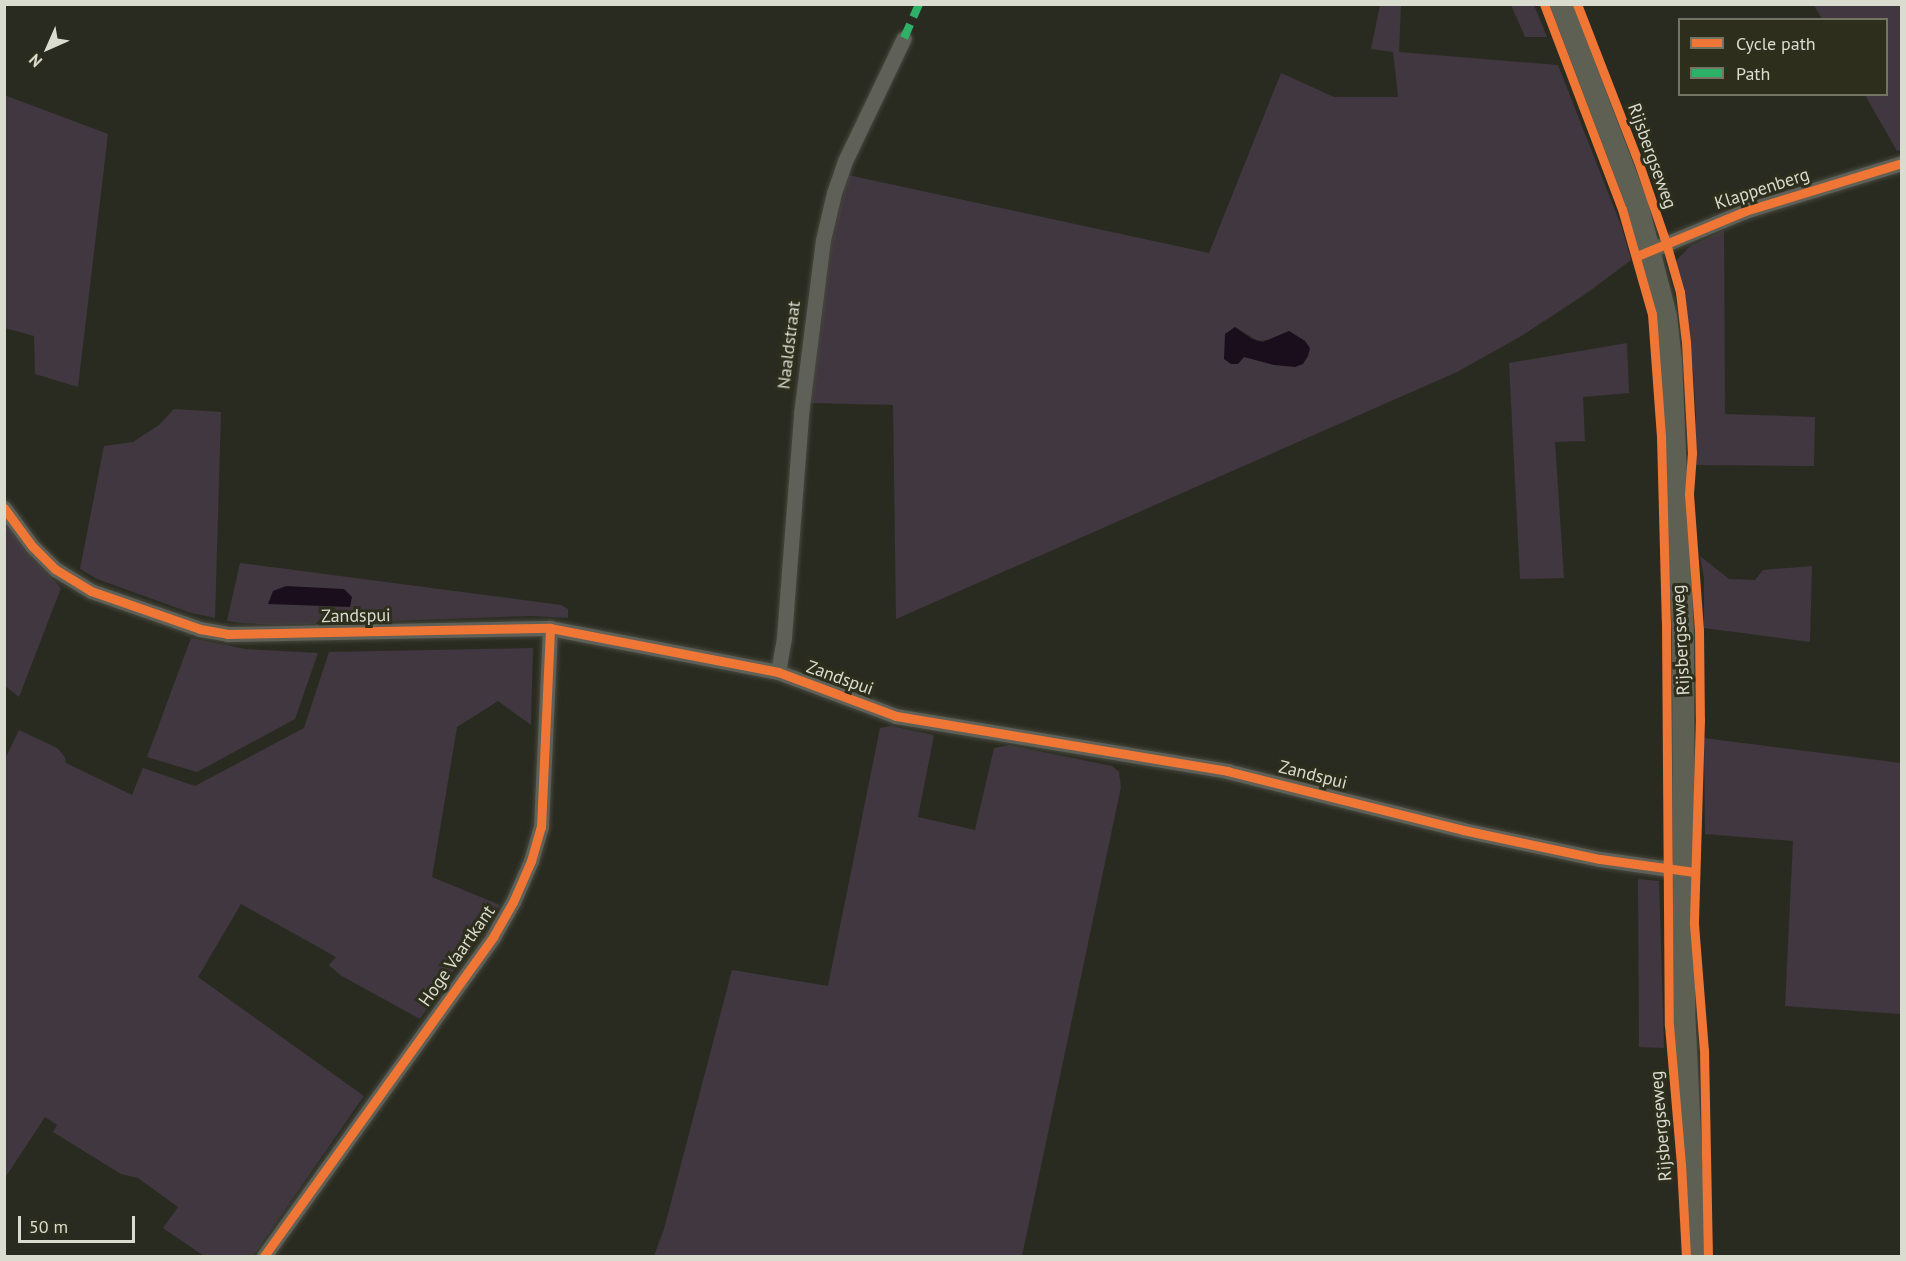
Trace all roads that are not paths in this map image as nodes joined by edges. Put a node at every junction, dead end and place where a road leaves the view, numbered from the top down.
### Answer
1 (1561, 4) edge
2 (904, 38) dead end
3 (1902, 163) edge
4 (1651, 250) junction
5 (4, 508) edge
6 (550, 628) junction
7 (778, 672) junction
8 (1683, 871) junction
9 (264, 1257) edge
10 (1696, 1257) edge

1 - 4 main road, Rijsbergseweg
2 - 7 street, Naaldstraat
3 - 4 street, Klappenberg
4 - 8 main road, Rijsbergseweg
5 - 6 street, Zandspui
6 - 7 street, Zandspui
6 - 9 street, Hoge Vaartkant
7 - 8 street, Zandspui
8 - 10 main road, Rijsbergseweg

